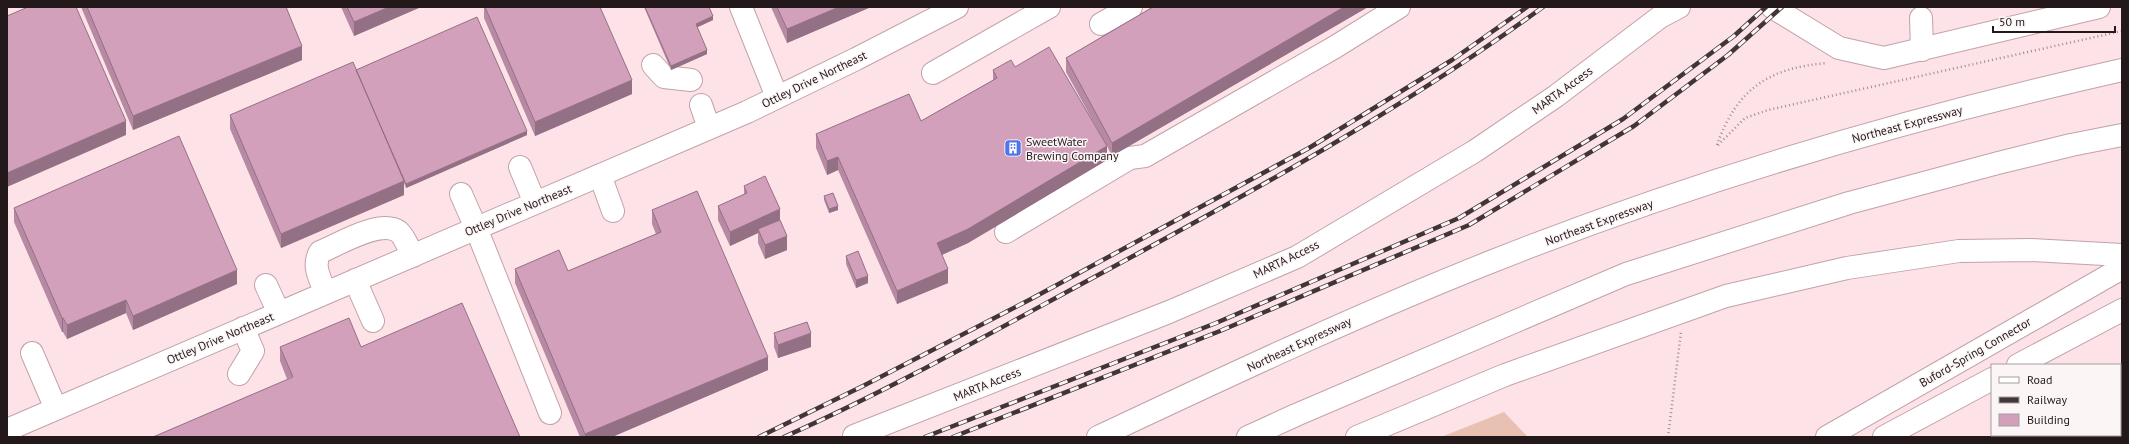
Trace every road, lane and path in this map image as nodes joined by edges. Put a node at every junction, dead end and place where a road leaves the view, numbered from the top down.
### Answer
1 (741, 7) edge
2 (1049, 7) edge
3 (1131, 7) edge
4 (1399, 7) edge
5 (1679, 7) edge
6 (1772, 7) edge
7 (2099, 7) edge
8 (952, 8) edge
9 (1921, 18) dead end
10 (1101, 24) dead end
11 (2122, 31) edge
12 (1922, 50) junction
13 (1834, 62) dead end
14 (653, 65) dead end
15 (2122, 70) edge
16 (933, 72) dead end
17 (691, 80) dead end
18 (777, 97) junction
19 (701, 105) dead end
20 (710, 128) junction
21 (2122, 135) edge
22 (520, 167) dead end
23 (600, 175) junction
24 (461, 194) dead end
25 (535, 203) junction
26 (613, 211) dead end
27 (476, 228) junction
28 (1006, 232) dead end
29 (2122, 255) edge
30 (412, 256) junction
31 (2122, 268) edge
32 (355, 280) junction
33 (266, 285) dead end
34 (326, 293) junction
35 (2122, 310) edge
36 (279, 313) junction
37 (373, 321) dead end
38 (243, 328) junction
39 (1681, 332) dead end
40 (37, 360) dead end
41 (2020, 364) edge
42 (239, 374) dead end
43 (1991, 380) edge
44 (65, 405) junction
45 (550, 413) dead end
46 (7, 430) edge
47 (854, 436) edge
48 (1098, 437) edge
49 (1248, 437) edge
50 (1357, 437) edge
51 (1668, 437) edge
52 (1827, 437) edge
53 (1884, 437) edge

1 - 18 main road
2 - 16 main road
3 - 10 main road
4 - 28 main road
5 - 47 main road, MARTA Access
6 - 12 main road
7 - 12 main road
8 - 18 main road, Ottley Drive Northeast
9 - 12 main road
11 - 13 path
14 - 17 main road
15 - 48 main road, Northeast Expressway
18 - 20 main road, Ottley Drive Northeast
19 - 20 main road
20 - 23 main road, Ottley Drive Northeast
21 - 49 main road
22 - 25 main road
23 - 25 main road, Ottley Drive Northeast
23 - 26 main road
24 - 27 main road
25 - 27 main road, Ottley Drive Northeast
27 - 30 main road, Ottley Drive Northeast
27 - 45 main road
29 - 50 main road
30 - 32 main road, Ottley Drive Northeast
30 - 34 main road
31 - 52 main road, Buford-Spring Connector
32 - 34 main road, Ottley Drive Northeast
32 - 37 main road
33 - 36 main road
34 - 36 main road, Ottley Drive Northeast
35 - 41 main road
36 - 38 main road, Ottley Drive Northeast
38 - 42 main road
38 - 44 main road, Ottley Drive Northeast
39 - 51 path
40 - 44 main road
43 - 53 main road
44 - 46 main road, Ottley Drive Northeast

